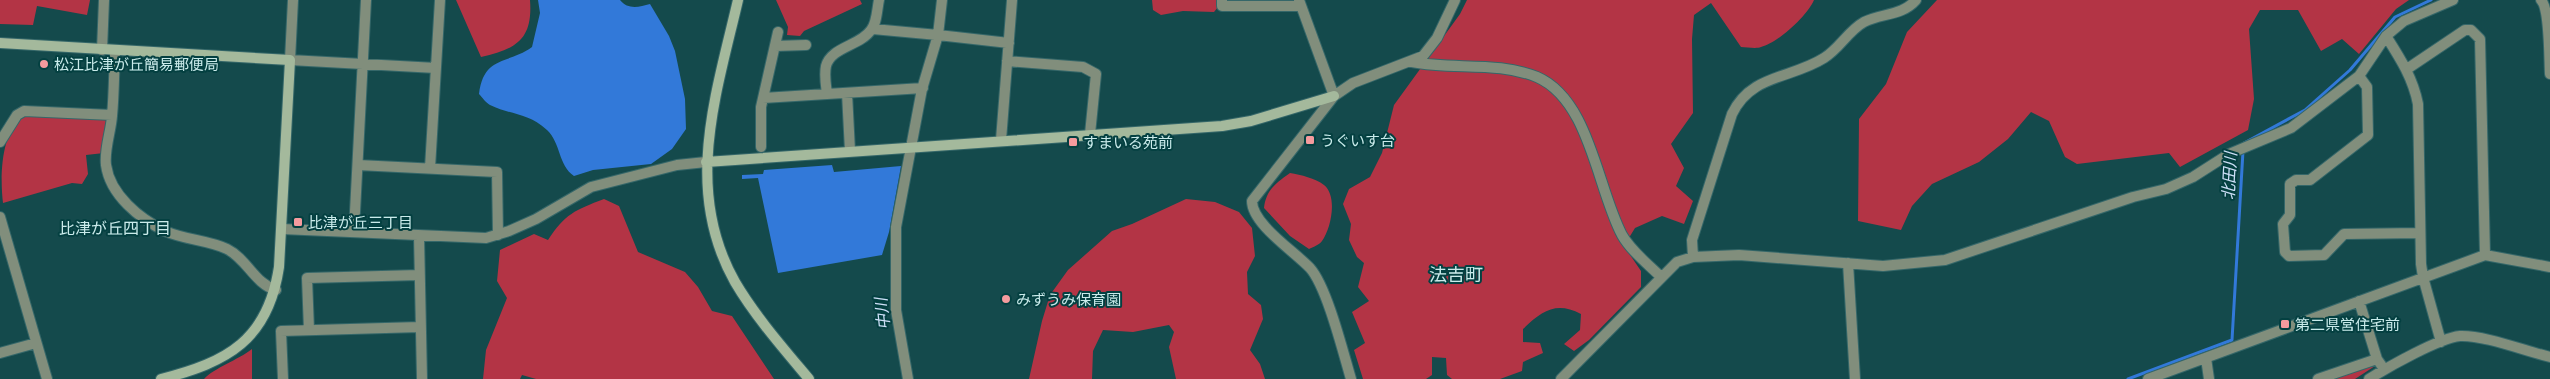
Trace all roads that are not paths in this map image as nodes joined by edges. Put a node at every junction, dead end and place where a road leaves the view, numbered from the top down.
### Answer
1 (104, 0) edge
2 (293, 0) edge
3 (366, 0) edge
4 (440, 0) edge
5 (738, 0) edge
6 (880, 0) edge
7 (942, 0) edge
8 (1012, 0) edge
9 (1222, 0) edge
10 (1454, 0) edge
11 (1916, 0) edge
12 (2453, 0) edge
13 (2541, 0) edge
14 (1300, 3) edge
15 (873, 29) junction
16 (778, 32) dead end
17 (938, 35) junction
18 (2386, 36) junction
19 (0, 42) edge
20 (1009, 43) junction
21 (806, 45) dead end
22 (775, 46) junction
23 (102, 50) junction
24 (115, 51) junction
25 (290, 60) junction
26 (1007, 61) junction
27 (1412, 62) junction
28 (363, 64) junction
29 (436, 68) junction
30 (2407, 69) junction
31 (2550, 74) edge
32 (2359, 76) junction
33 (923, 88) junction
34 (847, 93) junction
35 (826, 94) junction
36 (1334, 96) junction
37 (763, 98) junction
38 (112, 115) junction
39 (1090, 134) junction
40 (1001, 140) junction
41 (0, 142) edge
42 (910, 146) junction
43 (761, 147) dead end
44 (850, 151) junction
45 (706, 162) junction
46 (358, 165) junction
47 (430, 168) junction
48 (0, 217) edge
49 (282, 229) junction
50 (354, 231) junction
51 (2420, 233) junction
52 (498, 235) junction
53 (419, 236) junction
54 (2485, 255) junction
55 (1693, 257) junction
56 (1848, 263) junction
57 (2550, 267) edge
58 (419, 275) junction
59 (1661, 277) junction
60 (2422, 277) junction
61 (276, 290) junction
62 (2359, 301) junction
63 (420, 327) junction
64 (309, 330) junction
65 (2442, 342) junction
66 (36, 343) junction
67 (0, 354) edge
68 (2550, 357) edge
69 (2206, 358) junction
70 (2377, 359) junction
71 (2384, 369) junction
72 (190, 375) edge
73 (47, 379) edge
74 (161, 379) edge
75 (283, 379) edge
76 (422, 379) edge
77 (809, 379) edge
78 (908, 379) edge
79 (1351, 379) edge
80 (1561, 379) edge
81 (1855, 379) edge
82 (2148, 379) edge
83 (2209, 379) edge
84 (2318, 379) edge
85 (2370, 379) edge

1 - 23 street
2 - 25 street
3 - 28 street
4 - 29 street
5 - 45 street
6 - 15 street
7 - 17 street
8 - 20 street
9 - 14 street
10 - 27 street
11 - 55 street
12 - 18 street
13 - 31 street
14 - 36 street
15 - 17 street
15 - 35 street
16 - 22 street
17 - 20 street
17 - 33 street
18 - 30 street
18 - 32 street
19 - 23 street
20 - 26 street
21 - 22 street
22 - 37 street
23 - 24 street
24 - 25 street
24 - 38 street
25 - 28 street
25 - 49 street
26 - 39 street
26 - 40 street
27 - 36 street
27 - 59 street
28 - 29 street
28 - 46 street
29 - 47 street
30 - 51 street
30 - 54 street
32 - 51 street
32 - 56 street
33 - 34 street
33 - 42 street
34 - 35 street
34 - 44 street
35 - 37 street
36 - 39 street
36 - 79 street
37 - 43 street
38 - 41 street
38 - 61 street
39 - 40 street
40 - 42 street
42 - 44 street
42 - 78 street
44 - 45 street
45 - 52 street
45 - 77 street
46 - 47 street
46 - 50 street
47 - 52 street
48 - 66 street
49 - 50 street
49 - 61 street
50 - 53 street
51 - 60 street
52 - 53 street
53 - 58 street
54 - 57 street
54 - 60 street
55 - 56 street
55 - 59 street
56 - 81 street
58 - 63 street
58 - 64 street
59 - 80 street
60 - 62 street
60 - 65 street
61 - 72 street
62 - 69 street
62 - 70 street
63 - 64 street
63 - 76 street
64 - 75 street
65 - 68 street
65 - 71 street
66 - 67 street
66 - 73 street
69 - 82 street
69 - 83 street
70 - 71 street
70 - 84 street
71 - 85 street
72 - 74 street

